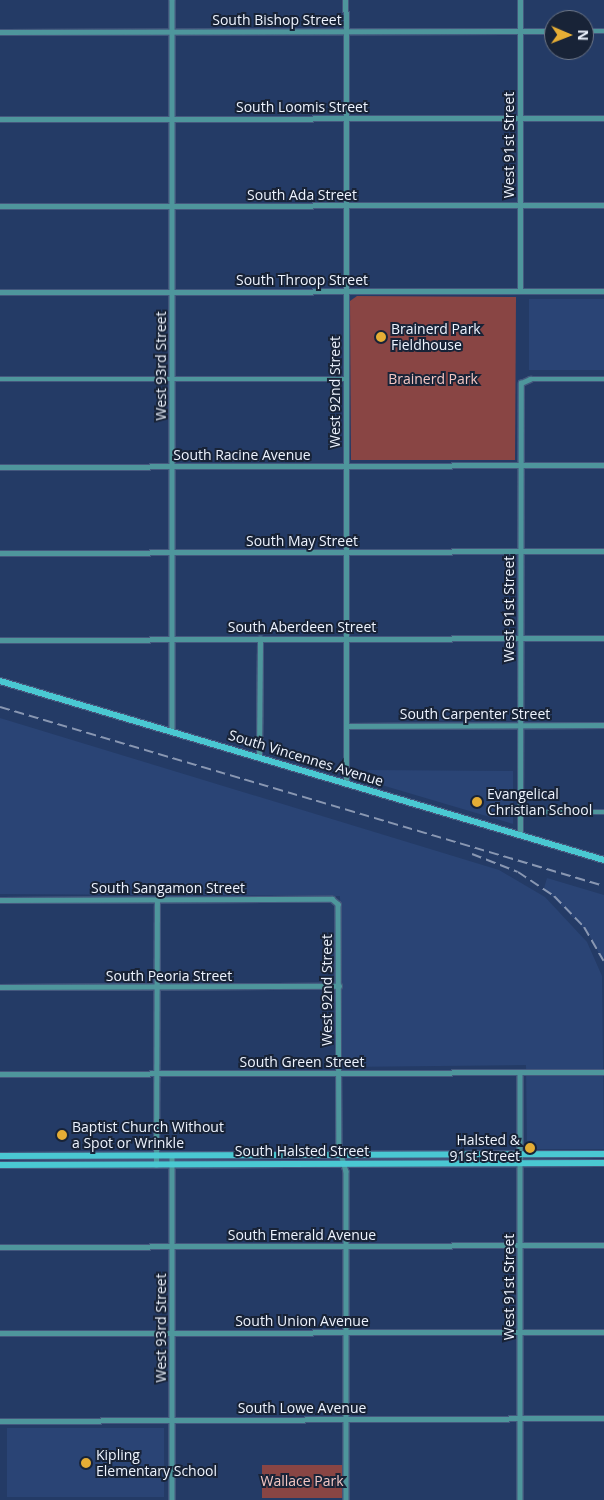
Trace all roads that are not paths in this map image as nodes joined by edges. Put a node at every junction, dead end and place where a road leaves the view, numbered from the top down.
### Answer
1 (172, 0) edge
2 (346, 0) edge
3 (520, 0) edge
4 (346, 31) junction
5 (520, 31) junction
6 (544, 31) edge
7 (0, 32) edge
8 (172, 32) junction
9 (172, 118) junction
10 (346, 118) junction
11 (520, 118) junction
12 (604, 118) edge
13 (0, 119) edge
14 (520, 205) junction
15 (604, 205) edge
16 (0, 206) edge
17 (172, 206) junction
18 (346, 206) junction
19 (520, 291) junction
20 (604, 291) edge
21 (0, 292) edge
22 (172, 292) junction
23 (346, 292) junction
24 (0, 379) edge
25 (172, 379) junction
26 (347, 379) junction
27 (604, 379) edge
28 (604, 465) edge
29 (172, 466) junction
30 (347, 466) junction
31 (520, 466) junction
32 (0, 467) edge
33 (520, 551) junction
34 (604, 551) edge
35 (172, 552) junction
36 (347, 552) junction
37 (0, 553) edge
38 (347, 638) junction
39 (520, 638) junction
40 (604, 638) edge
41 (172, 639) junction
42 (260, 639) junction
43 (0, 640) edge
44 (0, 681) edge
45 (604, 724) edge
46 (520, 725) junction
47 (347, 726) junction
48 (172, 732) junction
49 (259, 758) junction
50 (347, 783) junction
51 (520, 812) junction
52 (604, 812) edge
53 (520, 835) junction
54 (604, 860) edge
55 (0, 900) edge
56 (157, 900) junction
57 (335, 900) joint
58 (339, 986) junction
59 (0, 987) edge
60 (156, 987) junction
61 (604, 1072) edge
62 (338, 1073) junction
63 (520, 1073) junction
64 (0, 1074) edge
65 (156, 1074) junction
66 (520, 1154) junction
67 (604, 1154) edge
68 (156, 1155) junction
69 (172, 1155) junction
70 (341, 1155) junction
71 (1, 1158) edge
72 (520, 1163) junction
73 (604, 1163) edge
74 (172, 1164) junction
75 (344, 1164) junction
76 (0, 1165) edge
77 (156, 1165) junction
78 (604, 1245) edge
79 (346, 1246) junction
80 (520, 1246) junction
81 (0, 1247) edge
82 (172, 1247) junction
83 (520, 1332) junction
84 (604, 1332) edge
85 (0, 1333) edge
86 (172, 1333) junction
87 (346, 1333) junction
88 (604, 1418) edge
89 (346, 1419) junction
90 (520, 1419) junction
91 (172, 1420) junction
92 (0, 1421) edge
93 (172, 1500) edge
94 (346, 1500) edge
95 (520, 1500) edge

1 - 8 street, West 93rd Street
2 - 4 street, West 92nd Street
3 - 5 street, West 91st Street
4 - 5 street, South Bishop Street
4 - 8 street, South Bishop Street
4 - 10 street, West 92nd Street
5 - 6 street, South Bishop Street
5 - 11 street, West 91st Street
7 - 8 street, South Bishop Street
8 - 9 street, West 93rd Street
9 - 10 street, South Loomis Street
9 - 13 street, South Loomis Street
9 - 17 street, West 93rd Street
10 - 11 street, South Loomis Street
10 - 18 street, West 92nd Street
11 - 12 street, South Loomis Street
11 - 14 street, West 91st Street
14 - 15 street, South Ada Street
14 - 18 street, South Ada Street
14 - 19 street, West 91st Street
16 - 17 street, South Ada Street
17 - 18 street, South Ada Street
17 - 22 street, West 93rd Street
18 - 23 street, West 92nd Street
19 - 20 street, South Throop Street
19 - 23 street, South Throop Street
21 - 22 street, South Throop Street
22 - 23 street, South Throop Street
22 - 25 street, West 93rd Street
23 - 26 street, West 92nd Street
24 - 25 street
25 - 26 street
25 - 29 street, West 93rd Street
26 - 30 street, West 92nd Street
27 - 31 street, West 91st Street
28 - 31 street, South Racine Avenue
29 - 30 street, South Racine Avenue
29 - 32 street, South Racine Avenue
29 - 35 street, West 93rd Street
30 - 31 street, South Racine Avenue
30 - 36 street, West 92nd Street
31 - 33 street, West 91st Street
33 - 34 street, South May Street
33 - 36 street, South May Street
33 - 39 street, West 91st Street
35 - 36 street, South May Street
35 - 37 street, South May Street
35 - 41 street, West 93rd Street
36 - 38 street, West 92nd Street
38 - 39 street, South Aberdeen Street
38 - 42 street, South Aberdeen Street
38 - 47 street, West 92nd Street
39 - 40 street, South Aberdeen Street
39 - 46 street, West 91st Street
41 - 42 street, South Aberdeen Street
41 - 43 street, South Aberdeen Street
41 - 48 street, West 93rd Street
42 - 49 street
44 - 48 main road, South Vincennes Avenue
45 - 46 street, South Carpenter Street
46 - 47 street, South Carpenter Street
46 - 51 street, West 91st Street
47 - 50 street, West 92nd Street
48 - 49 main road, South Vincennes Avenue
49 - 50 main road, South Vincennes Avenue
50 - 53 main road, South Vincennes Avenue
51 - 52 street
51 - 53 street, West 91st Street
53 - 54 main road, South Vincennes Avenue
55 - 56 street, South Sangamon Street
56 - 57 street, South Sangamon Street
56 - 60 street
57 - 58 street, West 92nd Street
58 - 60 street, South Peoria Street
58 - 62 street, West 92nd Street
59 - 60 street, South Peoria Street
60 - 65 street
61 - 63 street, South Green Street
62 - 63 street, South Green Street
62 - 65 street, South Green Street
62 - 70 street, West 92nd Street
63 - 66 street, West 91st Street
64 - 65 street, South Green Street
65 - 68 street
66 - 67 main road, South Halsted Street
66 - 70 main road, South Halsted Street
66 - 72 street, West 91st Street
68 - 69 main road, South Halsted Street
68 - 71 main road, South Halsted Street
68 - 77 street
69 - 70 main road, South Halsted Street
69 - 74 street, West 93rd Street
70 - 75 street, West 92nd Street
72 - 73 main road, South Halsted Street
72 - 75 main road, South Halsted Street
72 - 80 street, West 91st Street
74 - 75 main road, South Halsted Street
74 - 77 main road, South Halsted Street
74 - 82 street, West 93rd Street
75 - 79 street, West 92nd Street
76 - 77 main road, South Halsted Street
78 - 80 street, South Emerald Avenue
79 - 80 street, South Emerald Avenue
79 - 82 street, South Emerald Avenue
79 - 87 street, West 92nd Street
80 - 83 street, West 91st Street
81 - 82 street, South Emerald Avenue
82 - 86 street, West 93rd Street
83 - 84 street, South Union Avenue
83 - 87 street, South Union Avenue
83 - 90 street, West 91st Street
85 - 86 street, South Union Avenue
86 - 87 street, South Union Avenue
86 - 91 street, West 93rd Street
87 - 89 street, West 92nd Street
88 - 90 street, South Lowe Avenue
89 - 90 street, South Lowe Avenue
89 - 91 street, South Lowe Avenue
89 - 94 street, West 92nd Street
90 - 95 street, West 91st Street
91 - 92 street, South Lowe Avenue
91 - 93 street, West 93rd Street

